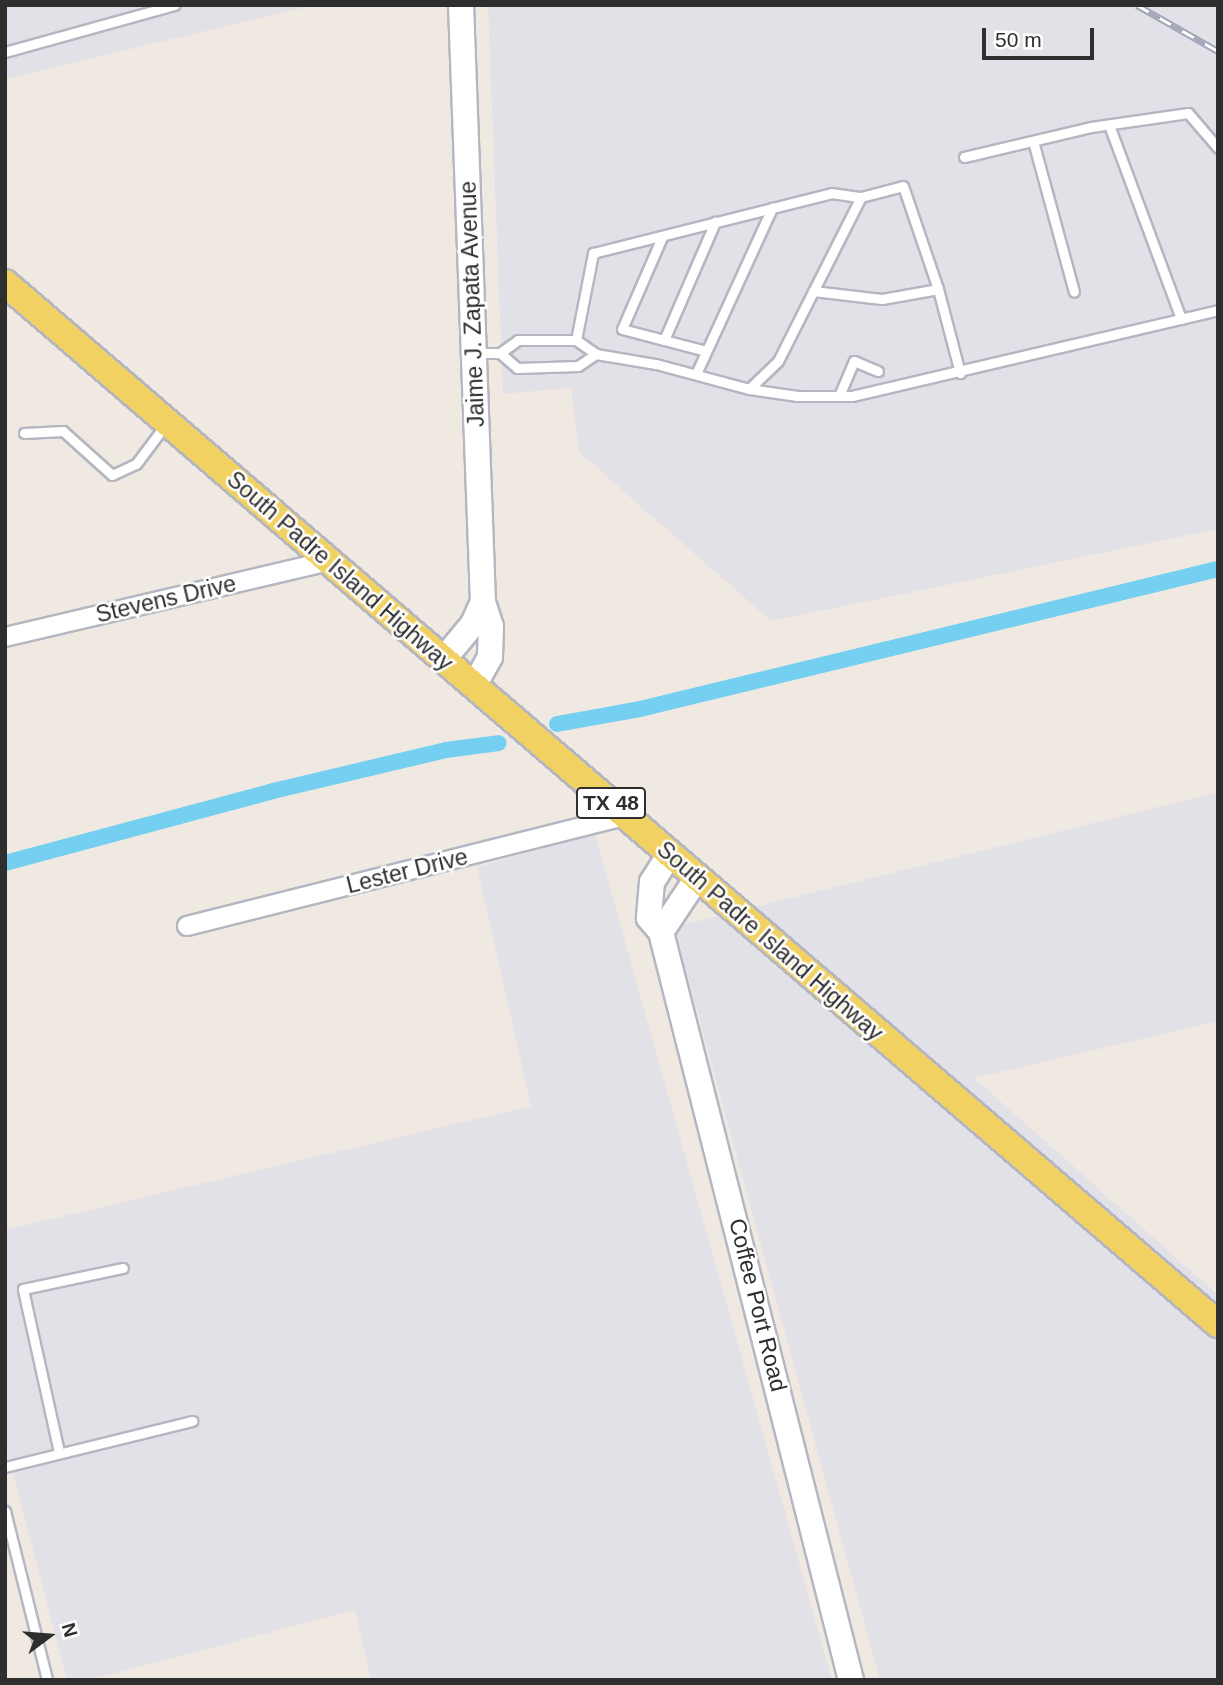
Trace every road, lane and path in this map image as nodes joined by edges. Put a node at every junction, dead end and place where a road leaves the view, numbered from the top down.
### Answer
1 (175, 5) edge
2 (461, 5) edge
3 (5, 52) edge
4 (1109, 124) junction
5 (1033, 141) junction
6 (1218, 148) edge
7 (964, 157) dead end
8 (861, 197) junction
9 (772, 208) junction
10 (715, 222) junction
11 (662, 237) junction
12 (5, 283) edge
13 (938, 289) junction
14 (813, 291) junction
15 (1074, 292) dead end
16 (1218, 310) edge
17 (1181, 319) junction
18 (576, 340) junction
19 (664, 340) junction
20 (706, 351) junction
21 (500, 353) junction
22 (474, 354) junction
23 (596, 354) junction
24 (878, 371) dead end
25 (960, 373) junction
26 (695, 374) junction
27 (749, 388) junction
28 (839, 396) junction
29 (167, 423) junction
30 (24, 433) dead end
31 (327, 561) junction
32 (483, 602) junction
33 (5, 637) edge
34 (443, 660) junction
35 (474, 686) junction
36 (626, 816) junction
37 (670, 855) junction
38 (697, 878) junction
39 (187, 926) dead end
40 (660, 932) junction
41 (123, 1268) dead end
42 (1218, 1324) edge
43 (192, 1420) dead end
44 (59, 1452) junction
45 (5, 1467) edge
46 (5, 1511) edge
47 (47, 1680) edge
48 (851, 1680) edge

1 - 3 lane
2 - 22 street, Jaime J. Zapata Avenue
4 - 5 lane
4 - 6 lane
4 - 17 lane
5 - 7 lane
5 - 15 lane
8 - 9 lane
8 - 13 lane
8 - 14 lane
9 - 10 lane
9 - 20 lane
10 - 11 lane
10 - 19 lane
11 - 18 lane
11 - 19 lane
12 - 29 main road, South Padre Island Highway / TX 48
13 - 14 lane
13 - 25 lane
14 - 27 lane
16 - 17 lane
17 - 25 lane
18 - 21 lane
18 - 23 lane
19 - 20 lane
20 - 26 lane
21 - 22 lane
21 - 23 lane
22 - 32 street, Jaime J. Zapata Avenue
23 - 26 lane
24 - 28 lane
25 - 28 lane
26 - 27 lane
27 - 28 lane
29 - 30 lane
29 - 31 main road, South Padre Island Highway / TX 48
31 - 33 street, Stevens Drive
31 - 34 main road, South Padre Island Highway / TX 48
32 - 34 street
32 - 35 street, Jaime J. Zapata Avenue
34 - 35 main road, South Padre Island Highway / TX 48
35 - 36 main road, South Padre Island Highway / TX 48
36 - 37 main road, South Padre Island Highway / TX 48
36 - 39 street, Lester Drive
37 - 38 main road, South Padre Island Highway / TX 48
37 - 40 street, Coffee Port Road
38 - 40 street
38 - 42 main road, South Padre Island Highway / TX 48
40 - 48 street, Coffee Port Road
41 - 44 lane
43 - 44 lane
44 - 45 lane
46 - 47 lane

